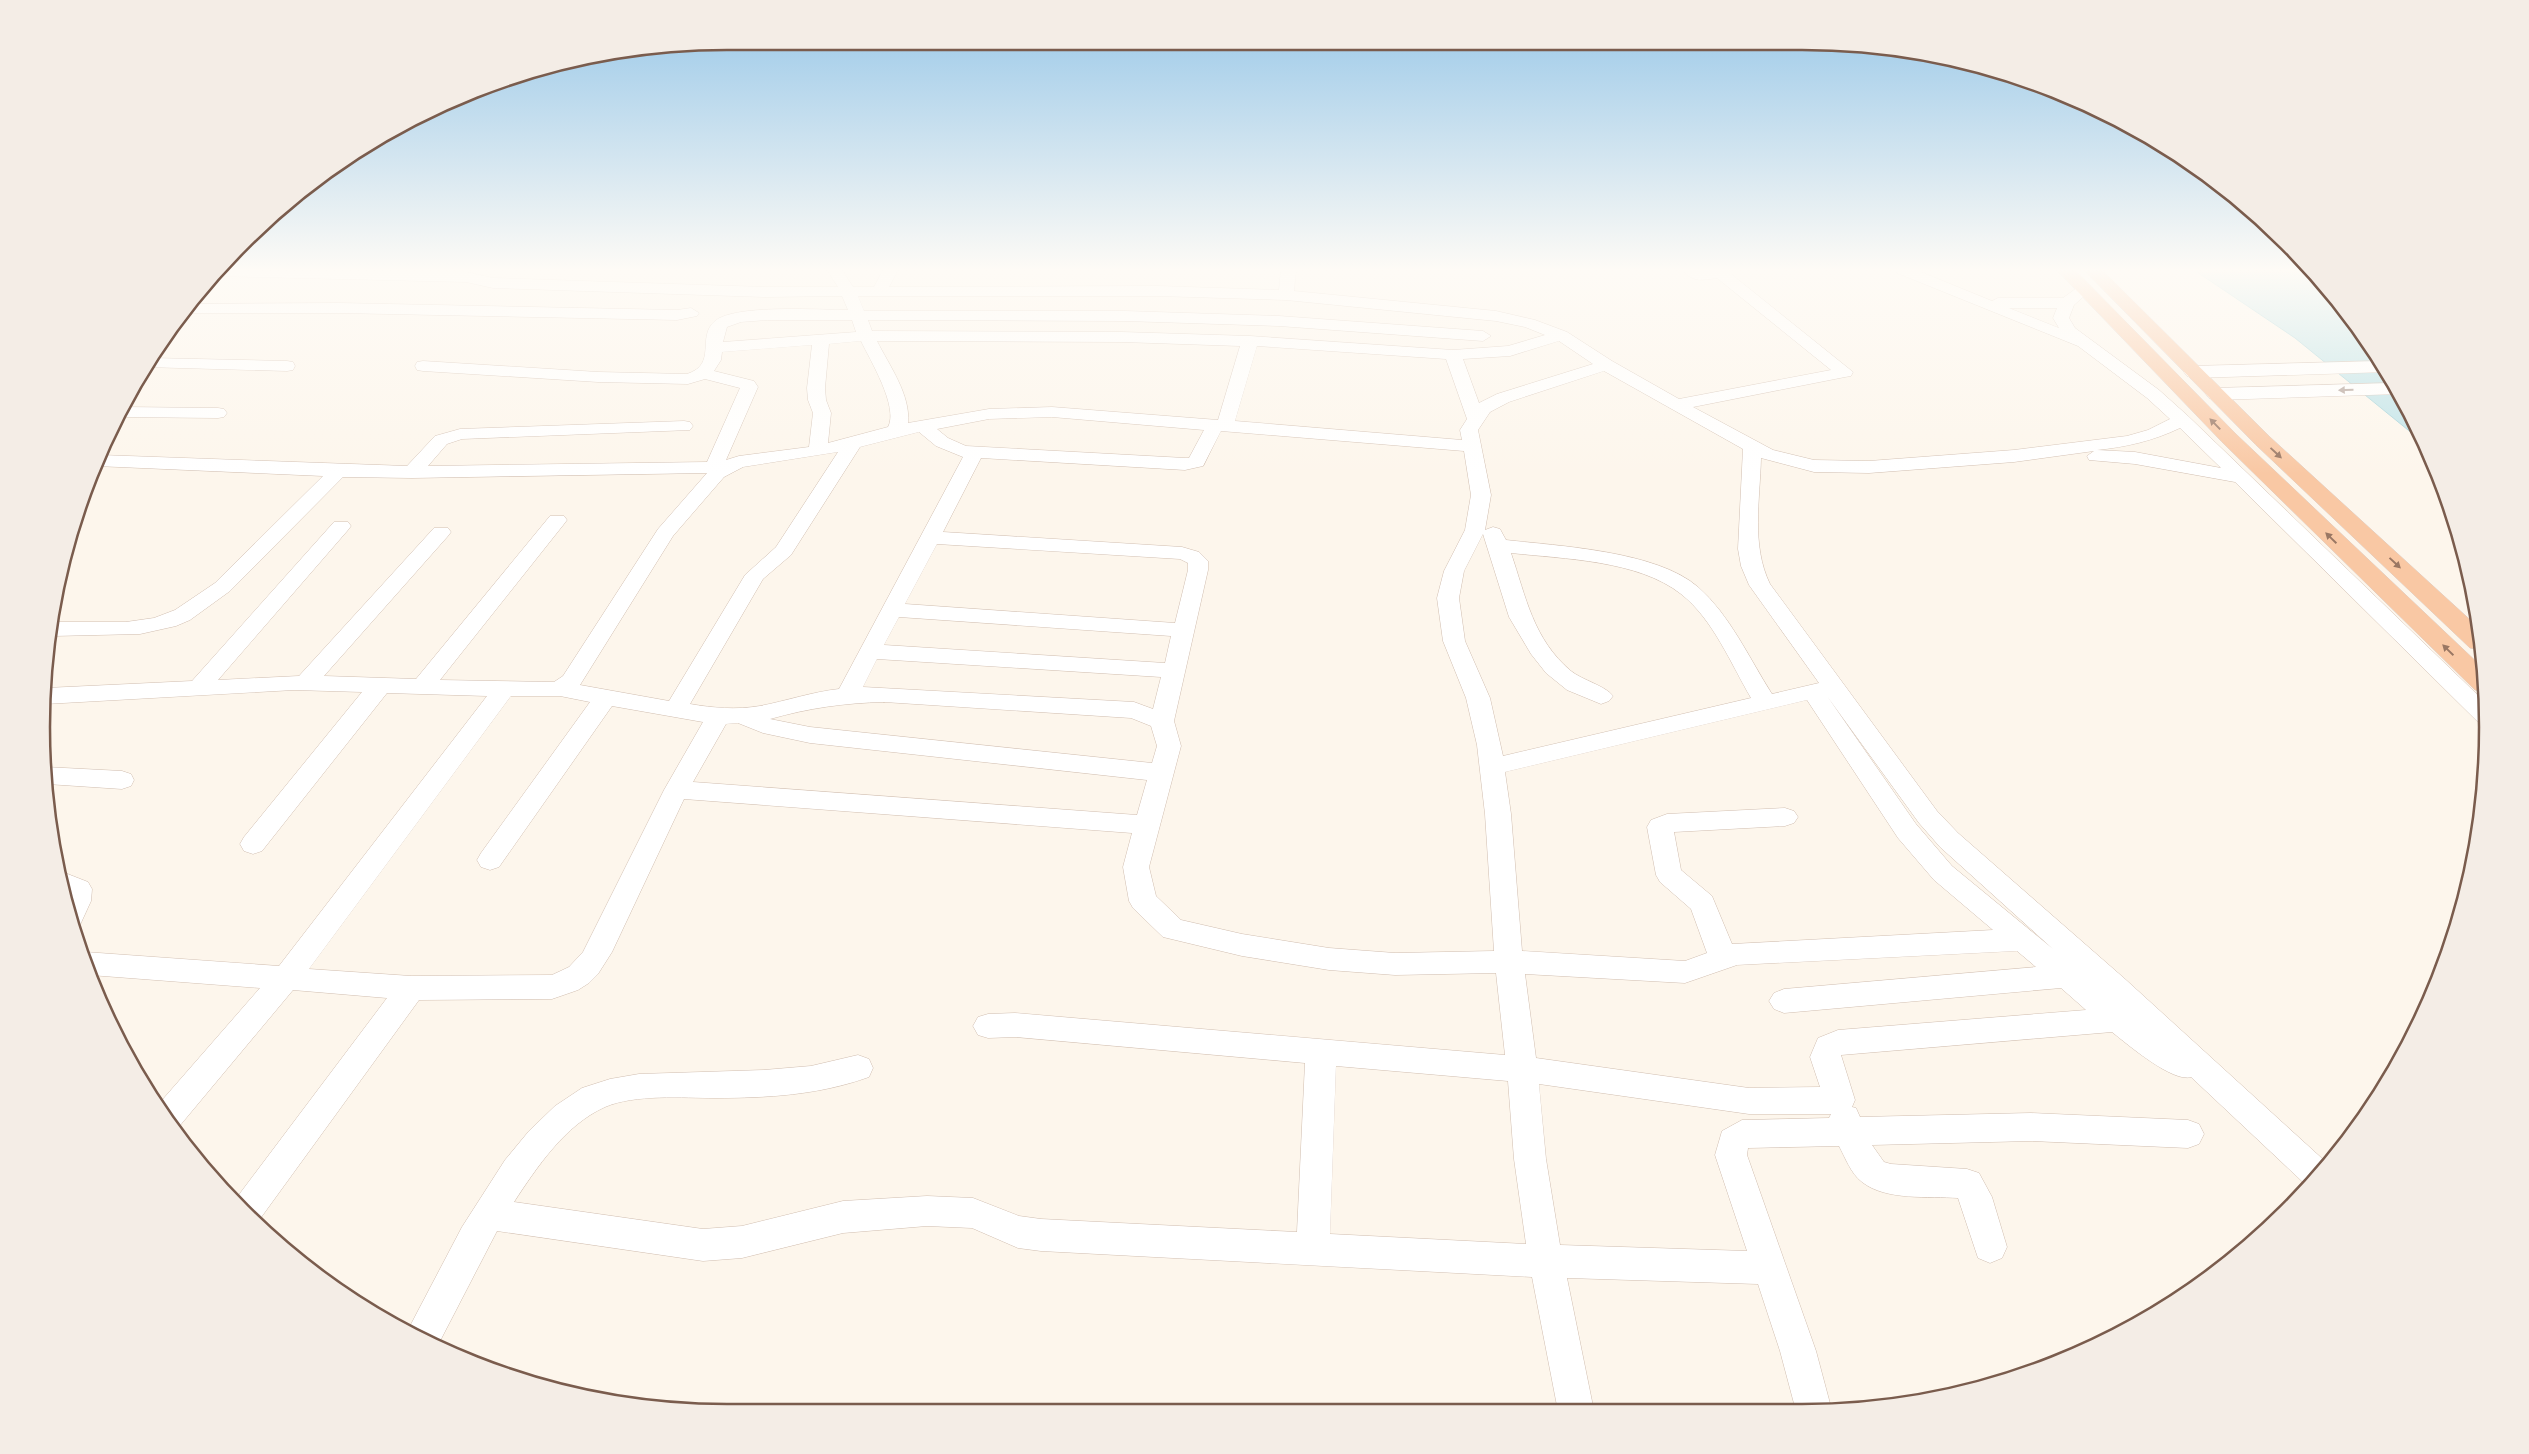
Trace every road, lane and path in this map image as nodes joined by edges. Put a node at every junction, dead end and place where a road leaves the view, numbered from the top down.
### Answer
1 (716, 338) edge
2 (846, 338) edge
3 (867, 338) edge
4 (1149, 338) edge
5 (1549, 338) edge
6 (1567, 338) edge
7 (1803, 338) edge
8 (2071, 338) edge
9 (2079, 338) edge
10 (2140, 338) edge
11 (2155, 338) edge
12 (822, 340) junction
13 (1250, 341) junction
14 (2093, 347) junction
15 (715, 348) junction
16 (1453, 355) junction
17 (155, 365) edge
18 (1606, 365) junction
19 (287, 366) dead end
20 (423, 366) dead end
21 (2375, 367) edge
22 (2194, 372) junction
23 (704, 374) junction
24 (2388, 389) edge
25 (2216, 394) junction
26 (1676, 405) junction
27 (128, 412) edge
28 (218, 413) dead end
29 (1476, 419) junction
30 (2182, 420) junction
31 (684, 426) dead end
32 (1220, 426) junction
33 (924, 427) junction
34 (895, 431) junction
35 (853, 444) junction
36 (1473, 446) junction
37 (1752, 447) junction
38 (818, 451) junction
39 (974, 452) junction
40 (2014, 456) junction
41 (105, 461) edge
42 (720, 467) junction
43 (338, 471) junction
44 (412, 472) junction
45 (2242, 478) junction
46 (1478, 511) junction
47 (557, 520) dead end
48 (341, 526) dead end
49 (441, 532) dead end
50 (929, 538) junction
51 (1499, 545) junction
52 (891, 610) junction
53 (58, 629) edge
54 (1184, 630) junction
55 (2473, 636) edge
56 (869, 651) junction
57 (1174, 671) junction
58 (2477, 678) edge
59 (305, 683) junction
60 (380, 686) junction
61 (422, 687) junction
62 (198, 688) junction
63 (504, 689) junction
64 (560, 689) junction
65 (1824, 689) junction
66 (847, 695) junction
67 (51, 696) edge
68 (1600, 696) dead end
69 (606, 697) junction
70 (1766, 703) junction
71 (676, 710) junction
72 (2479, 710) edge
73 (729, 716) junction
74 (1162, 721) junction
75 (1491, 767) junction
76 (1162, 773) junction
77 (51, 775) edge
78 (122, 780) dead end
79 (676, 790) junction
80 (1785, 817) dead end
81 (1148, 825) junction
82 (253, 844) dead end
83 (490, 860) dead end
84 (69, 885) edge
85 (75, 908) edge
86 (2022, 940) junction
87 (1723, 958) junction
88 (1509, 962) junction
89 (93, 964) edge
90 (2065, 976) junction
91 (286, 978) junction
92 (411, 988) junction
93 (1784, 1001) dead end
94 (2118, 1019) junction
95 (988, 1026) dead end
96 (1321, 1052) junction
97 (858, 1068) dead end
98 (1522, 1069) junction
99 (2217, 1082) junction
100 (1840, 1100) junction
101 (171, 1113) edge
102 (1848, 1131) junction
103 (2188, 1134) dead end
104 (2313, 1171) edge
105 (249, 1207) edge
106 (489, 1214) junction
107 (1990, 1247) dead end
108 (1313, 1249) junction
109 (1546, 1261) junction
110 (1769, 1268) junction
111 (426, 1333) edge
112 (1575, 1404) edge
113 (1812, 1404) edge

1 - 15 street
2 - 12 street
3 - 34 street
4 - 13 street
5 - 16 street
6 - 18 street
7 - 26 street
8 - 14 street
9 - 14 street
58 -> 10 highway
11 - 22 highway
12 - 15 street
12 - 38 street
13 - 16 street
13 - 32 street
14 - 30 street
15 - 23 street
16 - 29 street
17 - 19 street
18 - 26 street
18 - 29 street
20 - 23 street
21 - 22 street
22 - 25 highway
23 - 42 street
24 -> 25 street
25 -> 55 highway
26 - 37 street
27 - 28 street
29 - 36 street
30 - 40 street
30 - 45 street
31 - 44 street
32 - 33 street
32 - 36 street
32 - 39 street
33 - 34 street
33 - 39 street
34 - 35 street
35 - 38 street
35 - 71 street
36 - 46 street
37 - 40 street
37 - 65 street
38 - 42 street
39 - 50 street
40 - 45 street
41 - 43 street
42 - 44 street
42 - 64 street
43 - 44 street
43 - 53 street
45 - 72 street
46 - 51 street
46 - 75 street
47 - 61 street
48 - 62 street
49 - 59 street
50 - 52 street
50 - 54 street
51 - 68 street
51 - 70 street
52 - 54 street
52 - 56 street
54 - 57 street
56 - 57 street
56 - 66 street
57 - 74 street
59 - 60 street
59 - 62 street
60 - 61 street
60 - 82 street
61 - 63 street
62 - 67 street
63 - 64 street
63 - 91 street
64 - 69 street
65 - 70 street
65 - 86 street
65 - 99 street
66 - 73 street
66 - 74 street
69 - 71 street
69 - 83 street
70 - 75 street
71 - 73 street
73 - 76 street
73 - 79 street
74 - 76 street
75 - 88 street
76 - 81 street
77 - 78 street
79 - 81 street
79 - 92 street
80 - 87 street
81 - 88 street
84 - 85 street
86 - 87 street
86 - 90 street
87 - 88 street
88 - 98 street
89 - 91 street
90 - 93 street
90 - 94 street
91 - 92 street
91 - 101 street
92 - 105 street
94 - 99 street
94 - 100 street
95 - 96 street
96 - 98 street
96 - 108 street
97 - 106 street
98 - 100 street
98 - 109 street
99 - 104 street
100 - 102 street
102 - 103 street
102 - 107 street
102 - 110 street
106 - 108 street
106 - 111 street
108 - 109 street
109 - 110 street
109 - 112 street
110 - 113 street

